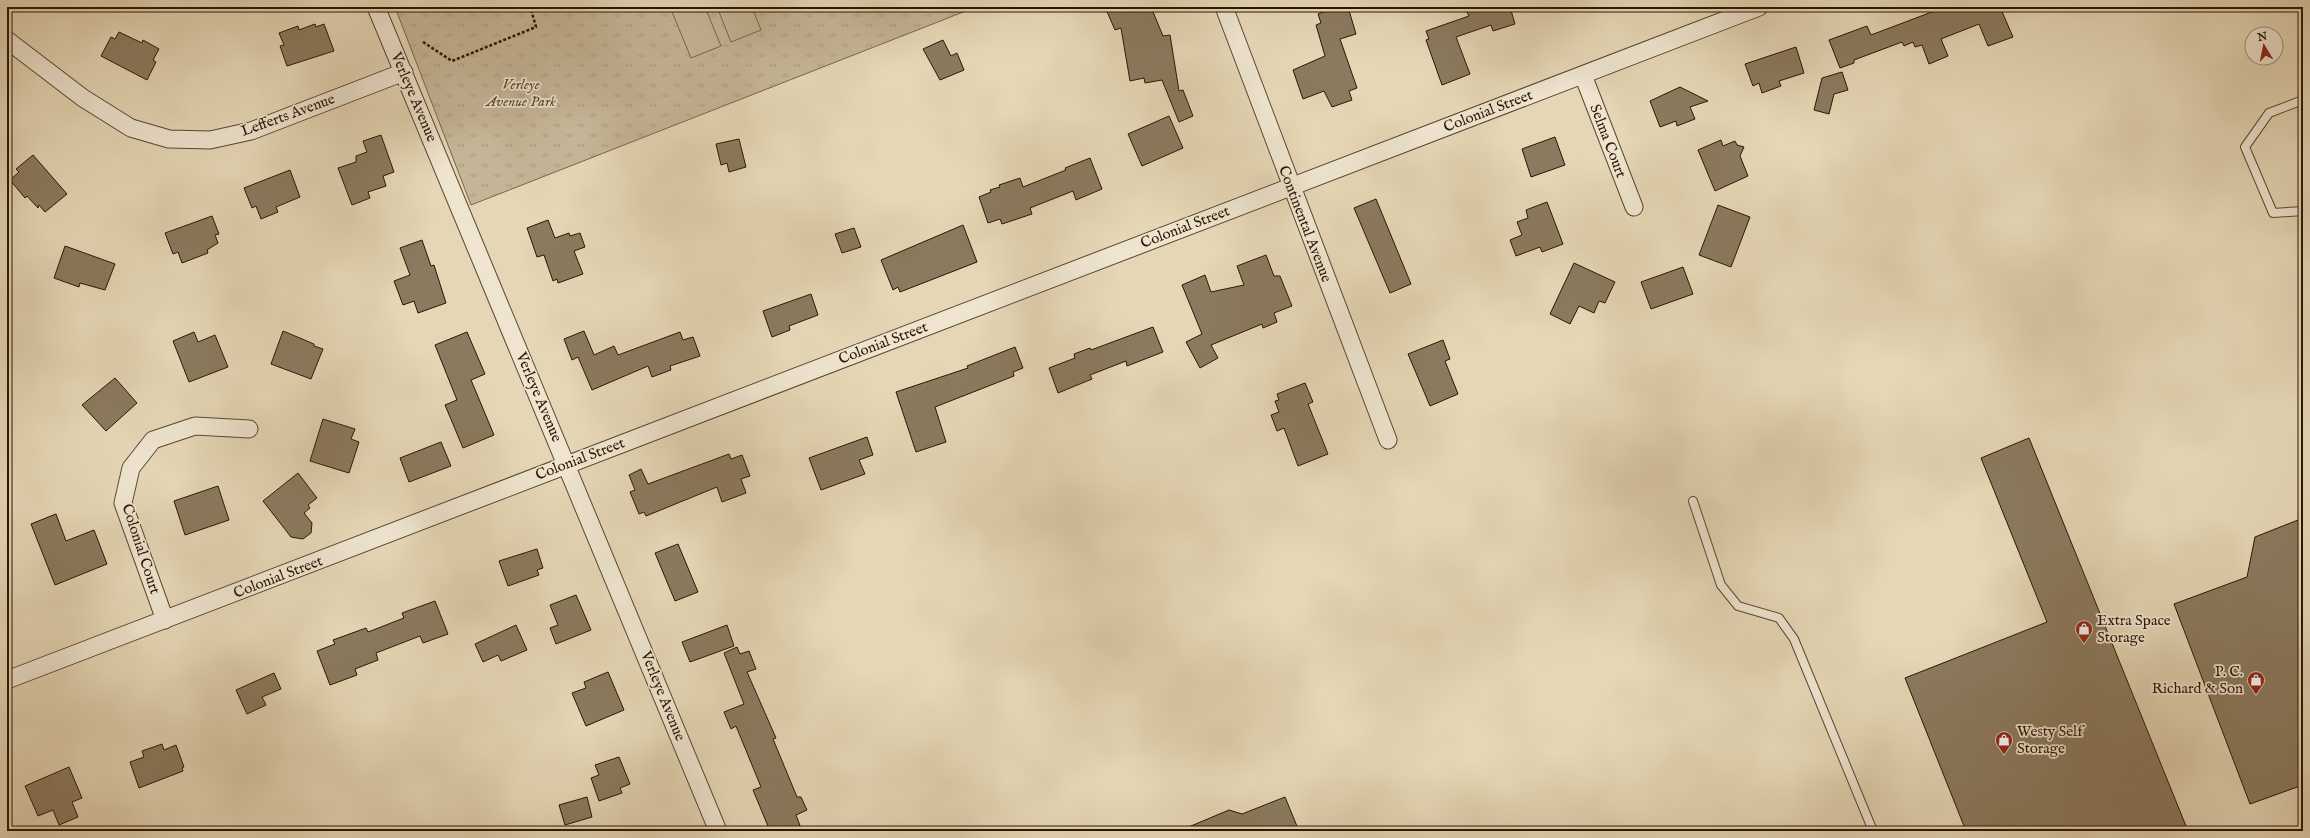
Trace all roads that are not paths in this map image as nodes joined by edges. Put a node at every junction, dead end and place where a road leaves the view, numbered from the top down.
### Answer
1 (376, 7) edge
2 (1224, 7) edge
3 (1759, 7) edge
4 (7, 40) edge
5 (404, 72) junction
6 (1583, 75) junction
7 (2303, 100) edge
8 (1291, 187) junction
9 (1634, 207) dead end
10 (2303, 211) edge
11 (249, 429) dead end
12 (1388, 440) dead end
13 (567, 464) junction
14 (1693, 501) dead end
15 (166, 620) junction
16 (7, 680) edge
17 (718, 831) edge
18 (1872, 831) edge

1 - 5 street, Verleye Avenue
2 - 8 street, Continental Avenue
3 - 6 street, Colonial Street
4 - 5 street, Lefferts Avenue
5 - 13 street, Verleye Avenue
6 - 8 street, Colonial Street
6 - 9 street, Selma Court
7 - 10 lane
8 - 12 street, Continental Avenue
8 - 13 street, Colonial Street
11 - 15 street, Colonial Court
13 - 15 street, Colonial Street
13 - 17 street, Verleye Avenue
14 - 18 lane
15 - 16 street, Colonial Street

